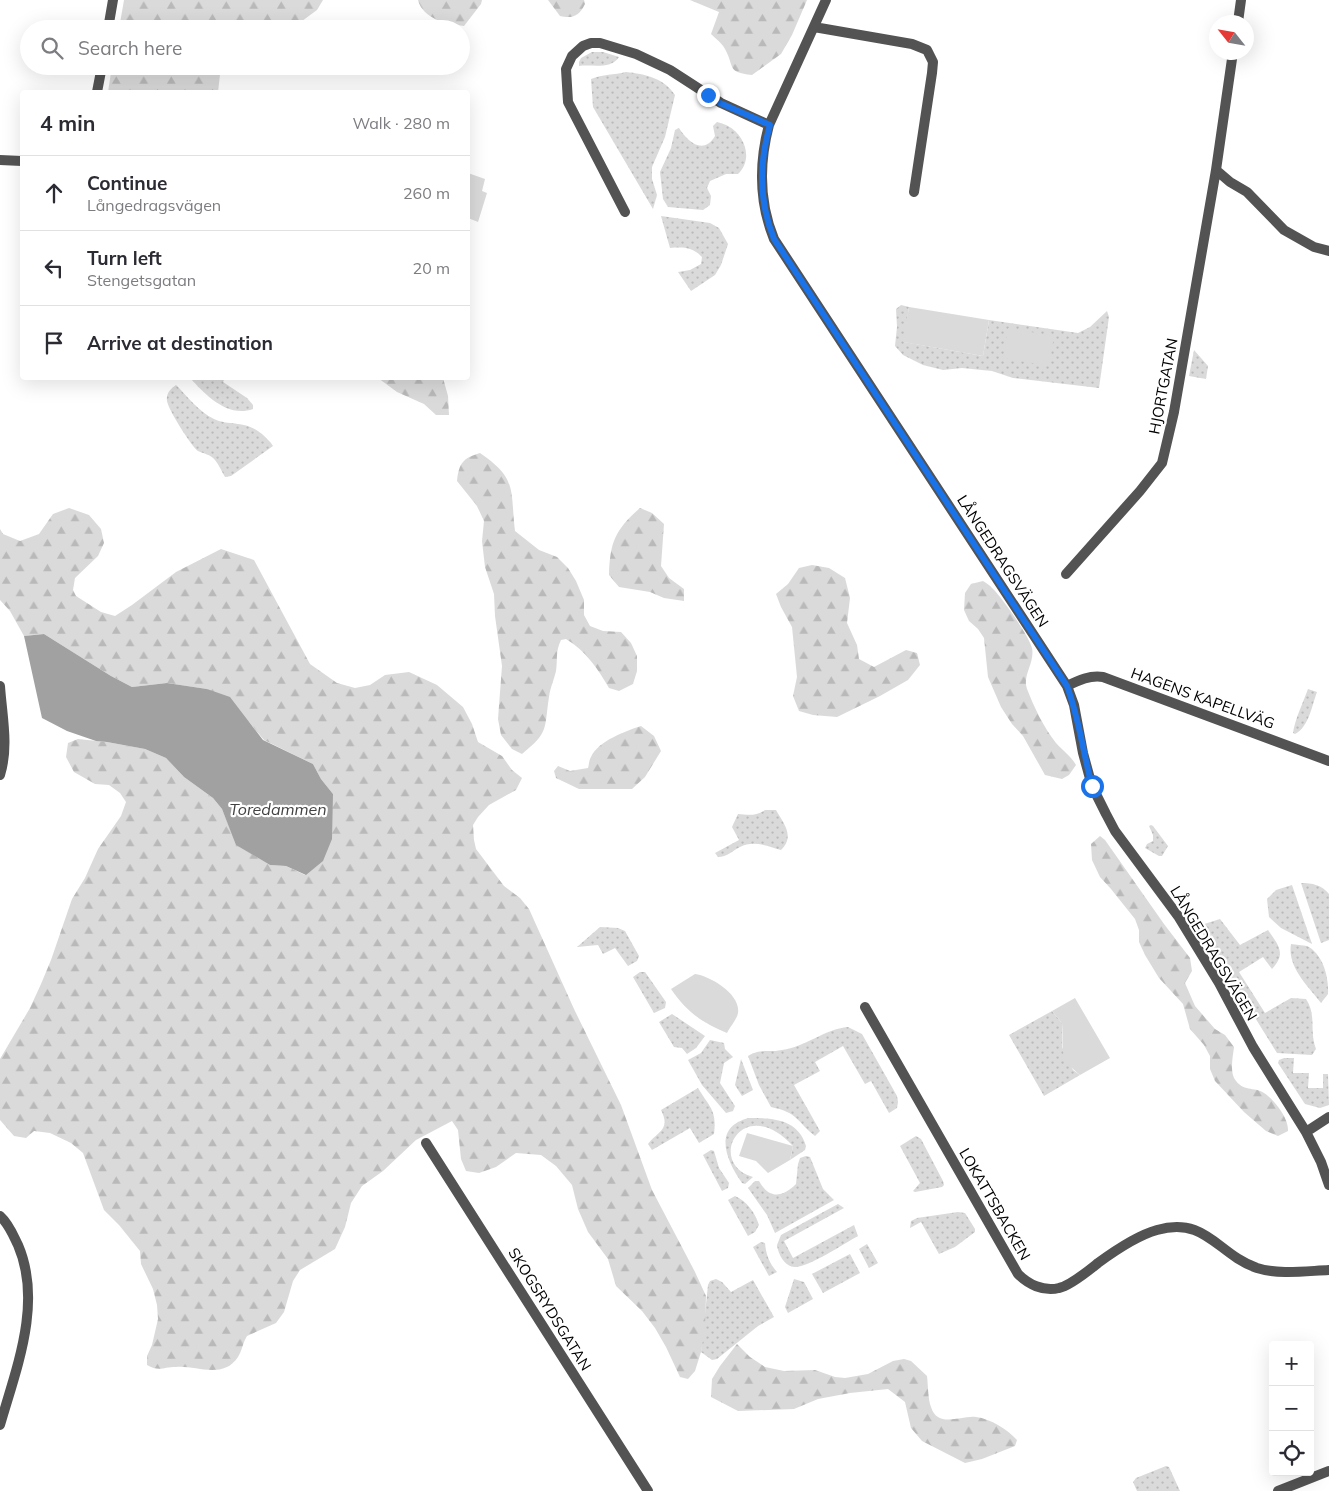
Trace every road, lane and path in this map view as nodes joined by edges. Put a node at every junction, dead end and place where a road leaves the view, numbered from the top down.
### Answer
1 (113, 0) edge
2 (826, 0) edge
3 (1242, 0) edge
4 (1239, 15) edge
5 (110, 20) edge
6 (814, 27) junction
7 (1232, 60) edge
8 (100, 75) edge
9 (97, 90) edge
10 (770, 125) junction
11 (0, 160) edge
12 (20, 161) edge
13 (1216, 170) junction
14 (914, 192) dead end
15 (625, 212) dead end
16 (1329, 251) edge
17 (1066, 574) dead end
18 (0, 686) edge
19 (1067, 686) junction
20 (1329, 761) edge
21 (0, 775) edge
22 (865, 1006) dead end
23 (1329, 1117) edge
24 (1306, 1132) junction
25 (426, 1143) dead end
26 (1329, 1185) edge
27 (0, 1216) edge
28 (1329, 1270) edge
29 (0, 1425) edge
30 (1329, 1471) edge
31 (648, 1491) edge
32 (1278, 1491) edge

1 - 5 street
2 - 6 street, LÅNGEDRAGSVÄGEN
3 - 4 street
6 - 10 street, LÅNGEDRAGSVÄGEN
6 - 14 street
7 - 13 street, HJORTGATAN
8 - 9 street
10 - 15 street
10 - 19 street, LÅNGEDRAGSVÄGEN
11 - 12 street
13 - 16 street
13 - 17 street, HJORTGATAN
18 - 21 street
19 - 20 street, HAGENS KAPELLVÄG
19 - 24 street, LÅNGEDRAGSVÄGEN
22 - 28 street, LOKATTSBACKEN
23 - 24 street
24 - 26 street, LÅNGEDRAGSVÄGEN
25 - 31 street, SKOGSRYDSGATAN
27 - 29 street
30 - 32 street

